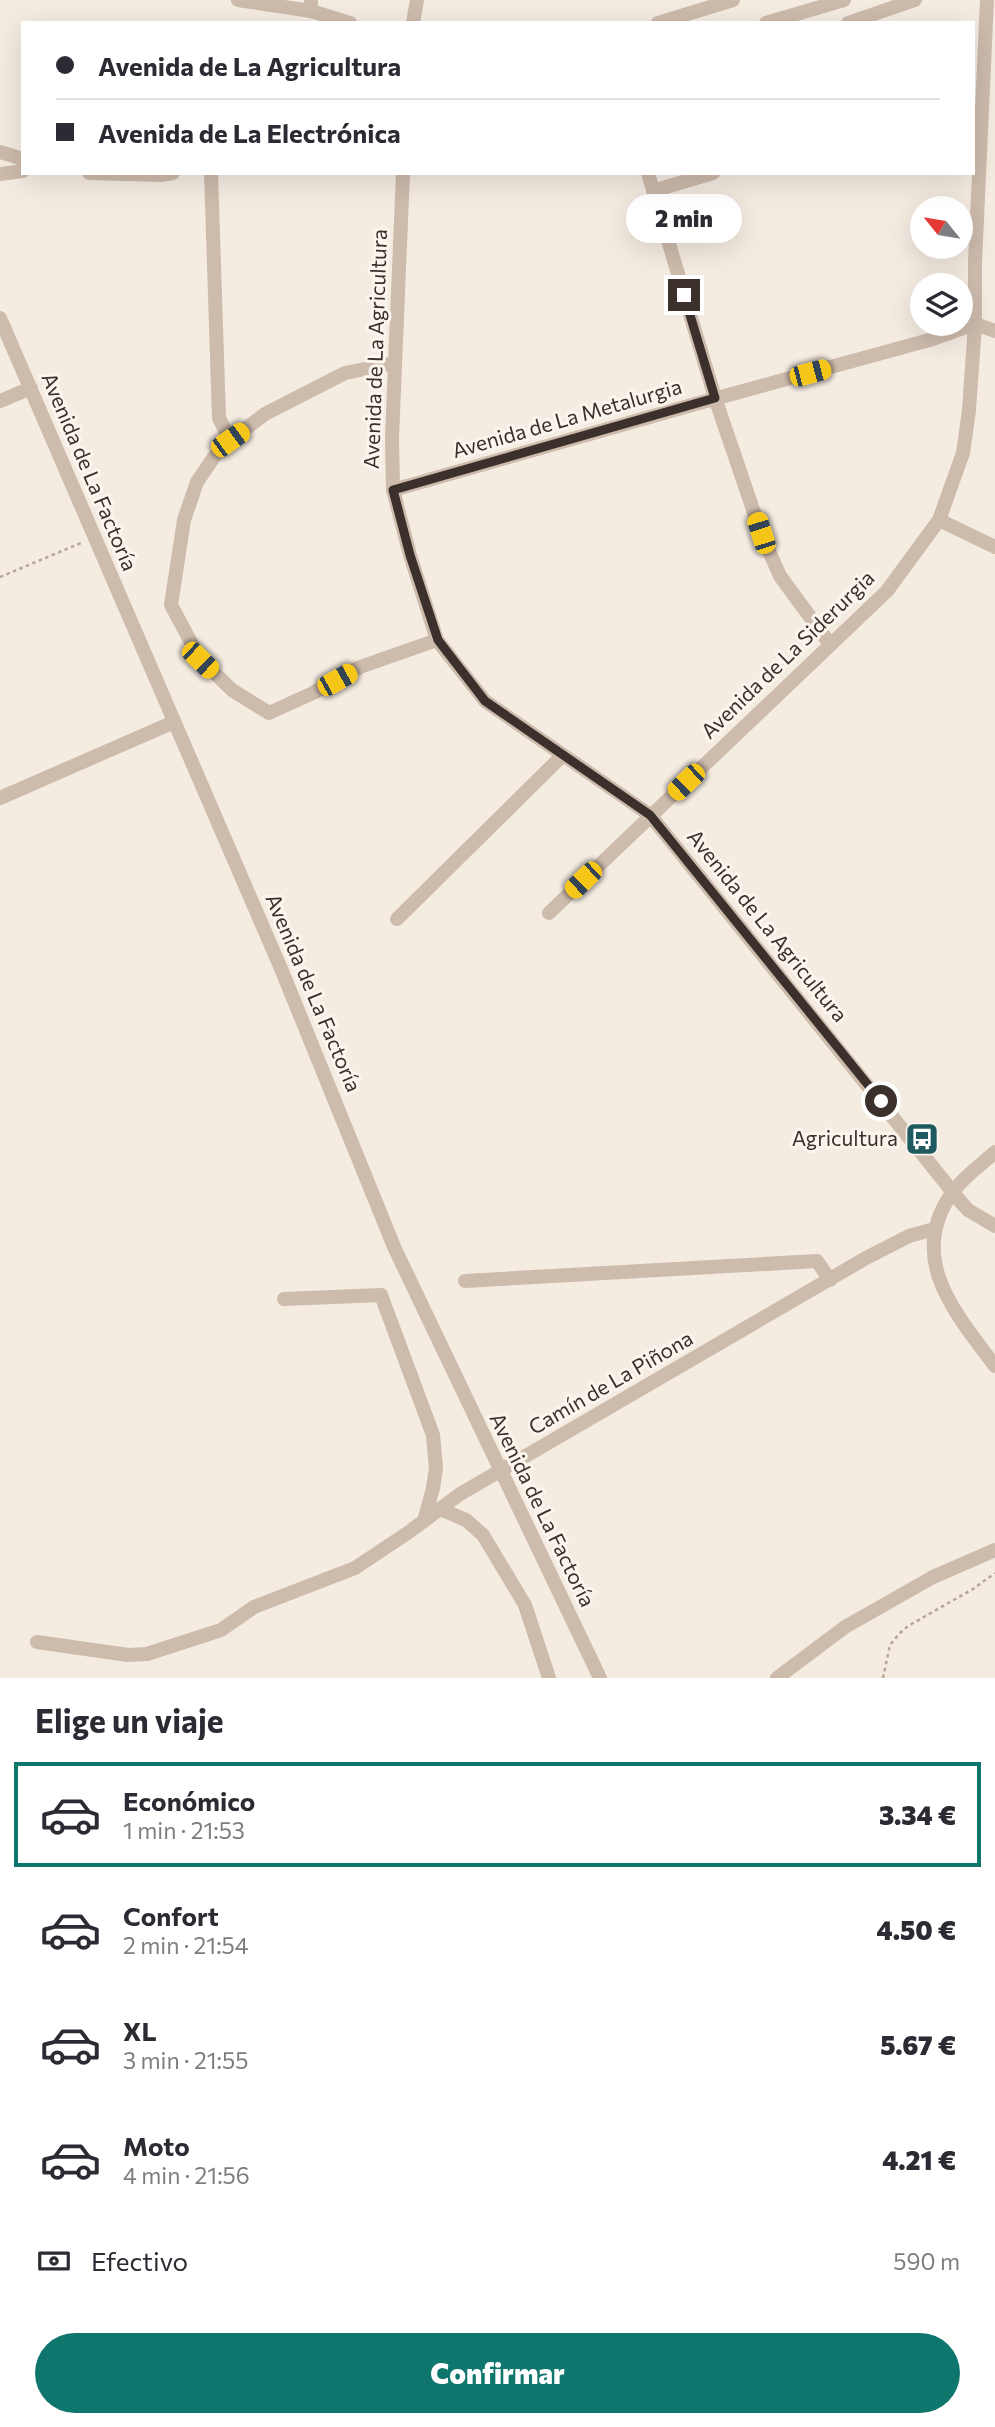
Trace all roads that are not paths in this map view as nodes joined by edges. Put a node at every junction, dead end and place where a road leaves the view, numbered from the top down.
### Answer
1 (238, 0) edge
2 (417, 0) edge
3 (733, 0) edge
4 (844, 0) edge
5 (915, 0) edge
6 (987, 0) edge
7 (311, 5) edge
8 (346, 21) edge
9 (413, 21) edge
10 (665, 21) edge
11 (773, 21) edge
12 (854, 21) edge
13 (0, 152) edge
14 (21, 158) edge
15 (0, 163) edge
16 (21, 165) edge
17 (21, 171) edge
18 (0, 174) edge
19 (211, 175) edge
20 (403, 175) edge
21 (649, 175) edge
22 (706, 175) edge
23 (653, 191) junction
24 (0, 318) edge
25 (975, 324) junction
26 (995, 331) edge
27 (395, 363) junction
28 (31, 388) junction
29 (715, 398) junction
30 (0, 401) edge
31 (230, 440) junction
32 (393, 490) junction
33 (940, 520) junction
34 (995, 547) edge
35 (438, 640) junction
36 (830, 644) junction
37 (174, 722) junction
38 (562, 757) junction
39 (0, 798) edge
40 (650, 815) junction
41 (549, 913) dead end
42 (397, 919) dead end
43 (995, 1152) edge
44 (953, 1191) junction
45 (995, 1227) edge
46 (934, 1229) junction
47 (830, 1280) junction
48 (465, 1282) dead end
49 (284, 1299) dead end
50 (995, 1366) edge
51 (440, 1509) junction
52 (424, 1521) junction
53 (995, 1550) edge
54 (37, 1642) dead end
55 (548, 1678) edge
56 (600, 1678) edge
57 (776, 1678) edge

1 - 7 street
2 - 9 street
3 - 10 street
4 - 11 street
5 - 12 street
6 - 25 street, Avenida de La Siderurgia
7 - 8 street
13 - 14 street
15 - 16 street
17 - 18 street
19 - 31 street
20 - 27 street, Avenida de La Agricultura
21 - 23 street
22 - 23 street
23 - 29 street
24 - 28 street, Avenida de La Factoría
25 - 26 street
25 - 29 street, Avenida de La Metalurgia
25 - 33 street, Avenida de La Siderurgia
27 - 31 street
27 - 32 street, Avenida de La Agricultura
28 - 30 street
28 - 37 street, Avenida de La Factoría
29 - 32 street, Avenida de La Metalurgia
29 - 36 street
31 - 35 street
32 - 35 street, Avenida de La Agricultura
33 - 34 street
33 - 36 street, Avenida de La Siderurgia
35 - 38 street, Avenida de La Agricultura
36 - 40 street, Avenida de La Siderurgia
37 - 39 street
37 - 56 street, Avenida de La Factoría
38 - 40 street, Avenida de La Agricultura
38 - 42 street
40 - 41 street, Avenida de La Siderurgia
40 - 44 street, Avenida de La Agricultura
43 - 44 street
44 - 45 street, Avenida de La Agricultura
44 - 46 street
46 - 47 street, Camín de La Piñona
46 - 50 street
47 - 48 street
47 - 51 street, Camín de La Piñona, bridge
49 - 52 street
51 - 52 street, Camín de La Piñona
51 - 55 street
52 - 54 street, Camín de La Piñona
53 - 57 street

